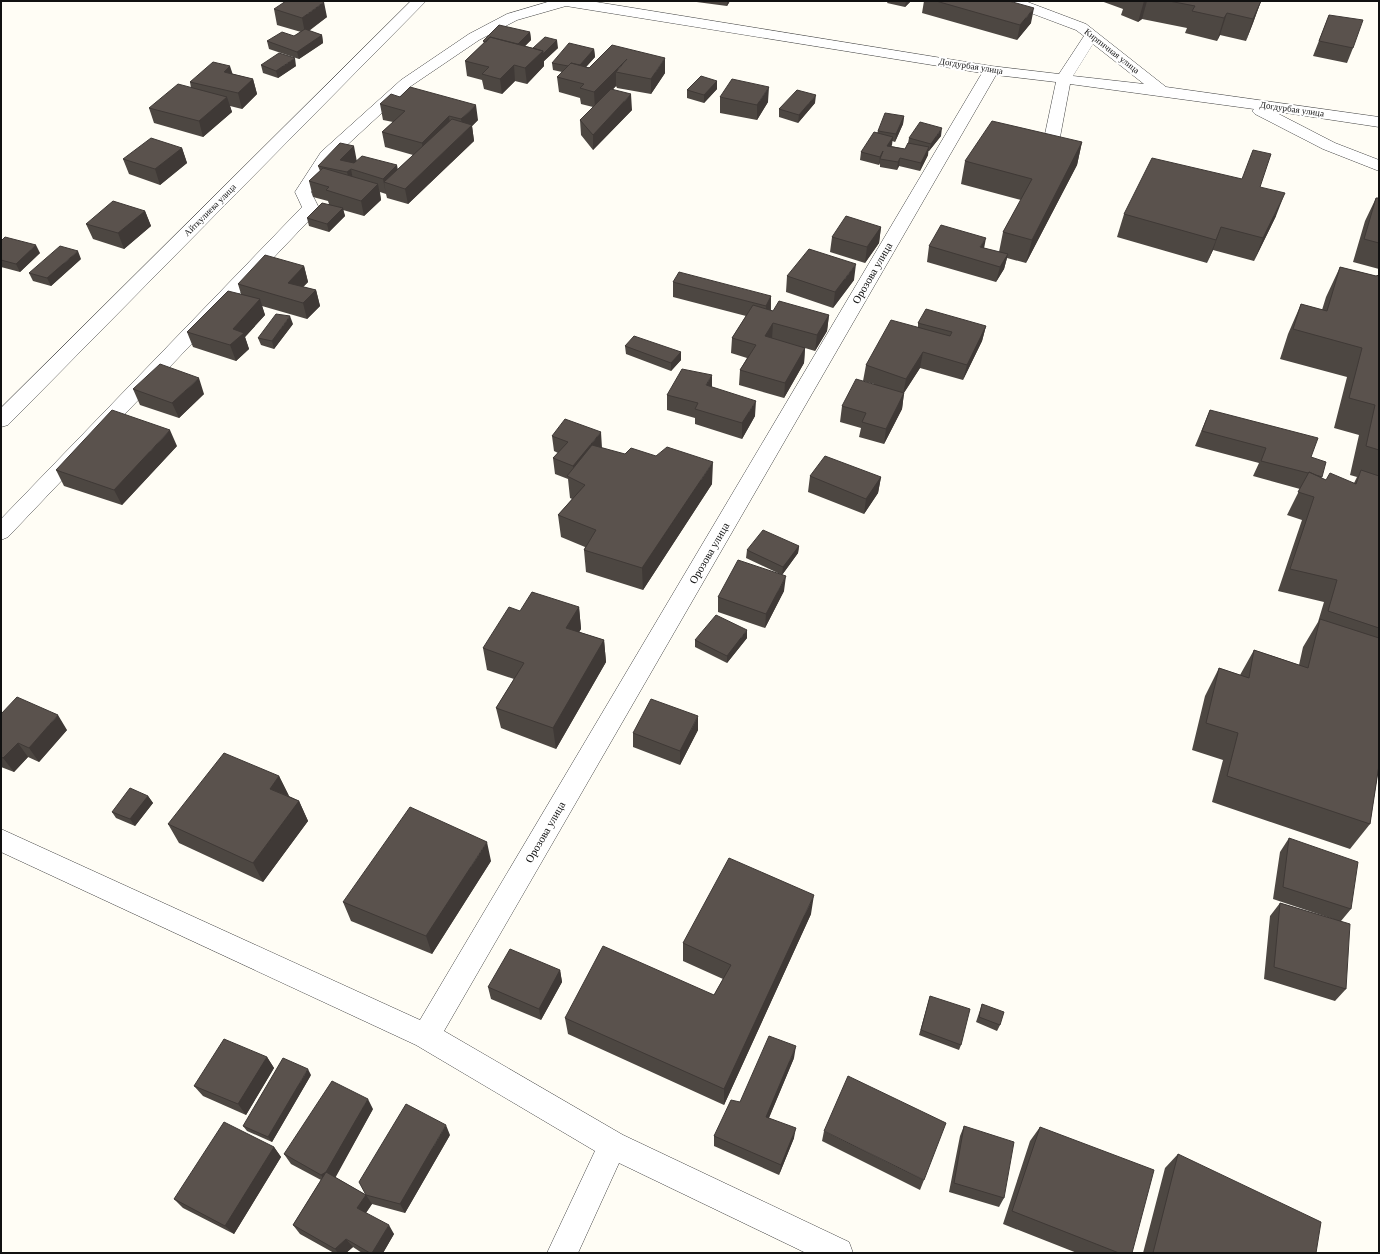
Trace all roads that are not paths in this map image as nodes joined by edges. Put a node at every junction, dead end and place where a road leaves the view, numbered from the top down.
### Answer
1 (419, 1) edge
2 (565, 1) edge
3 (1012, 1) edge
4 (1092, 35) junction
5 (991, 70) junction
6 (1064, 78) junction
7 (1162, 91) junction
8 (1245, 103) junction
9 (1379, 122) edge
10 (1049, 153) edge
11 (1379, 166) edge
12 (1, 420) edge
13 (1, 532) edge
14 (1, 840) edge
15 (426, 1036) junction
16 (613, 1145) junction
17 (562, 1253) edge
18 (838, 1253) edge

1 - 12 street, Айткулиева улица
2 - 5 street, Догдурбая улица
2 - 13 street
3 - 4 street, Кирпичная улица
4 - 6 street
4 - 7 street, Кирпичная улица
5 - 6 street, Догдурбая улица
5 - 15 street, Орозова улица
6 - 7 street, Догдурбая улица
6 - 10 street
7 - 8 street, Догдурбая улица
8 - 9 street, Догдурбая улица
8 - 11 street
14 - 15 street
15 - 16 street
16 - 17 street
16 - 18 street

